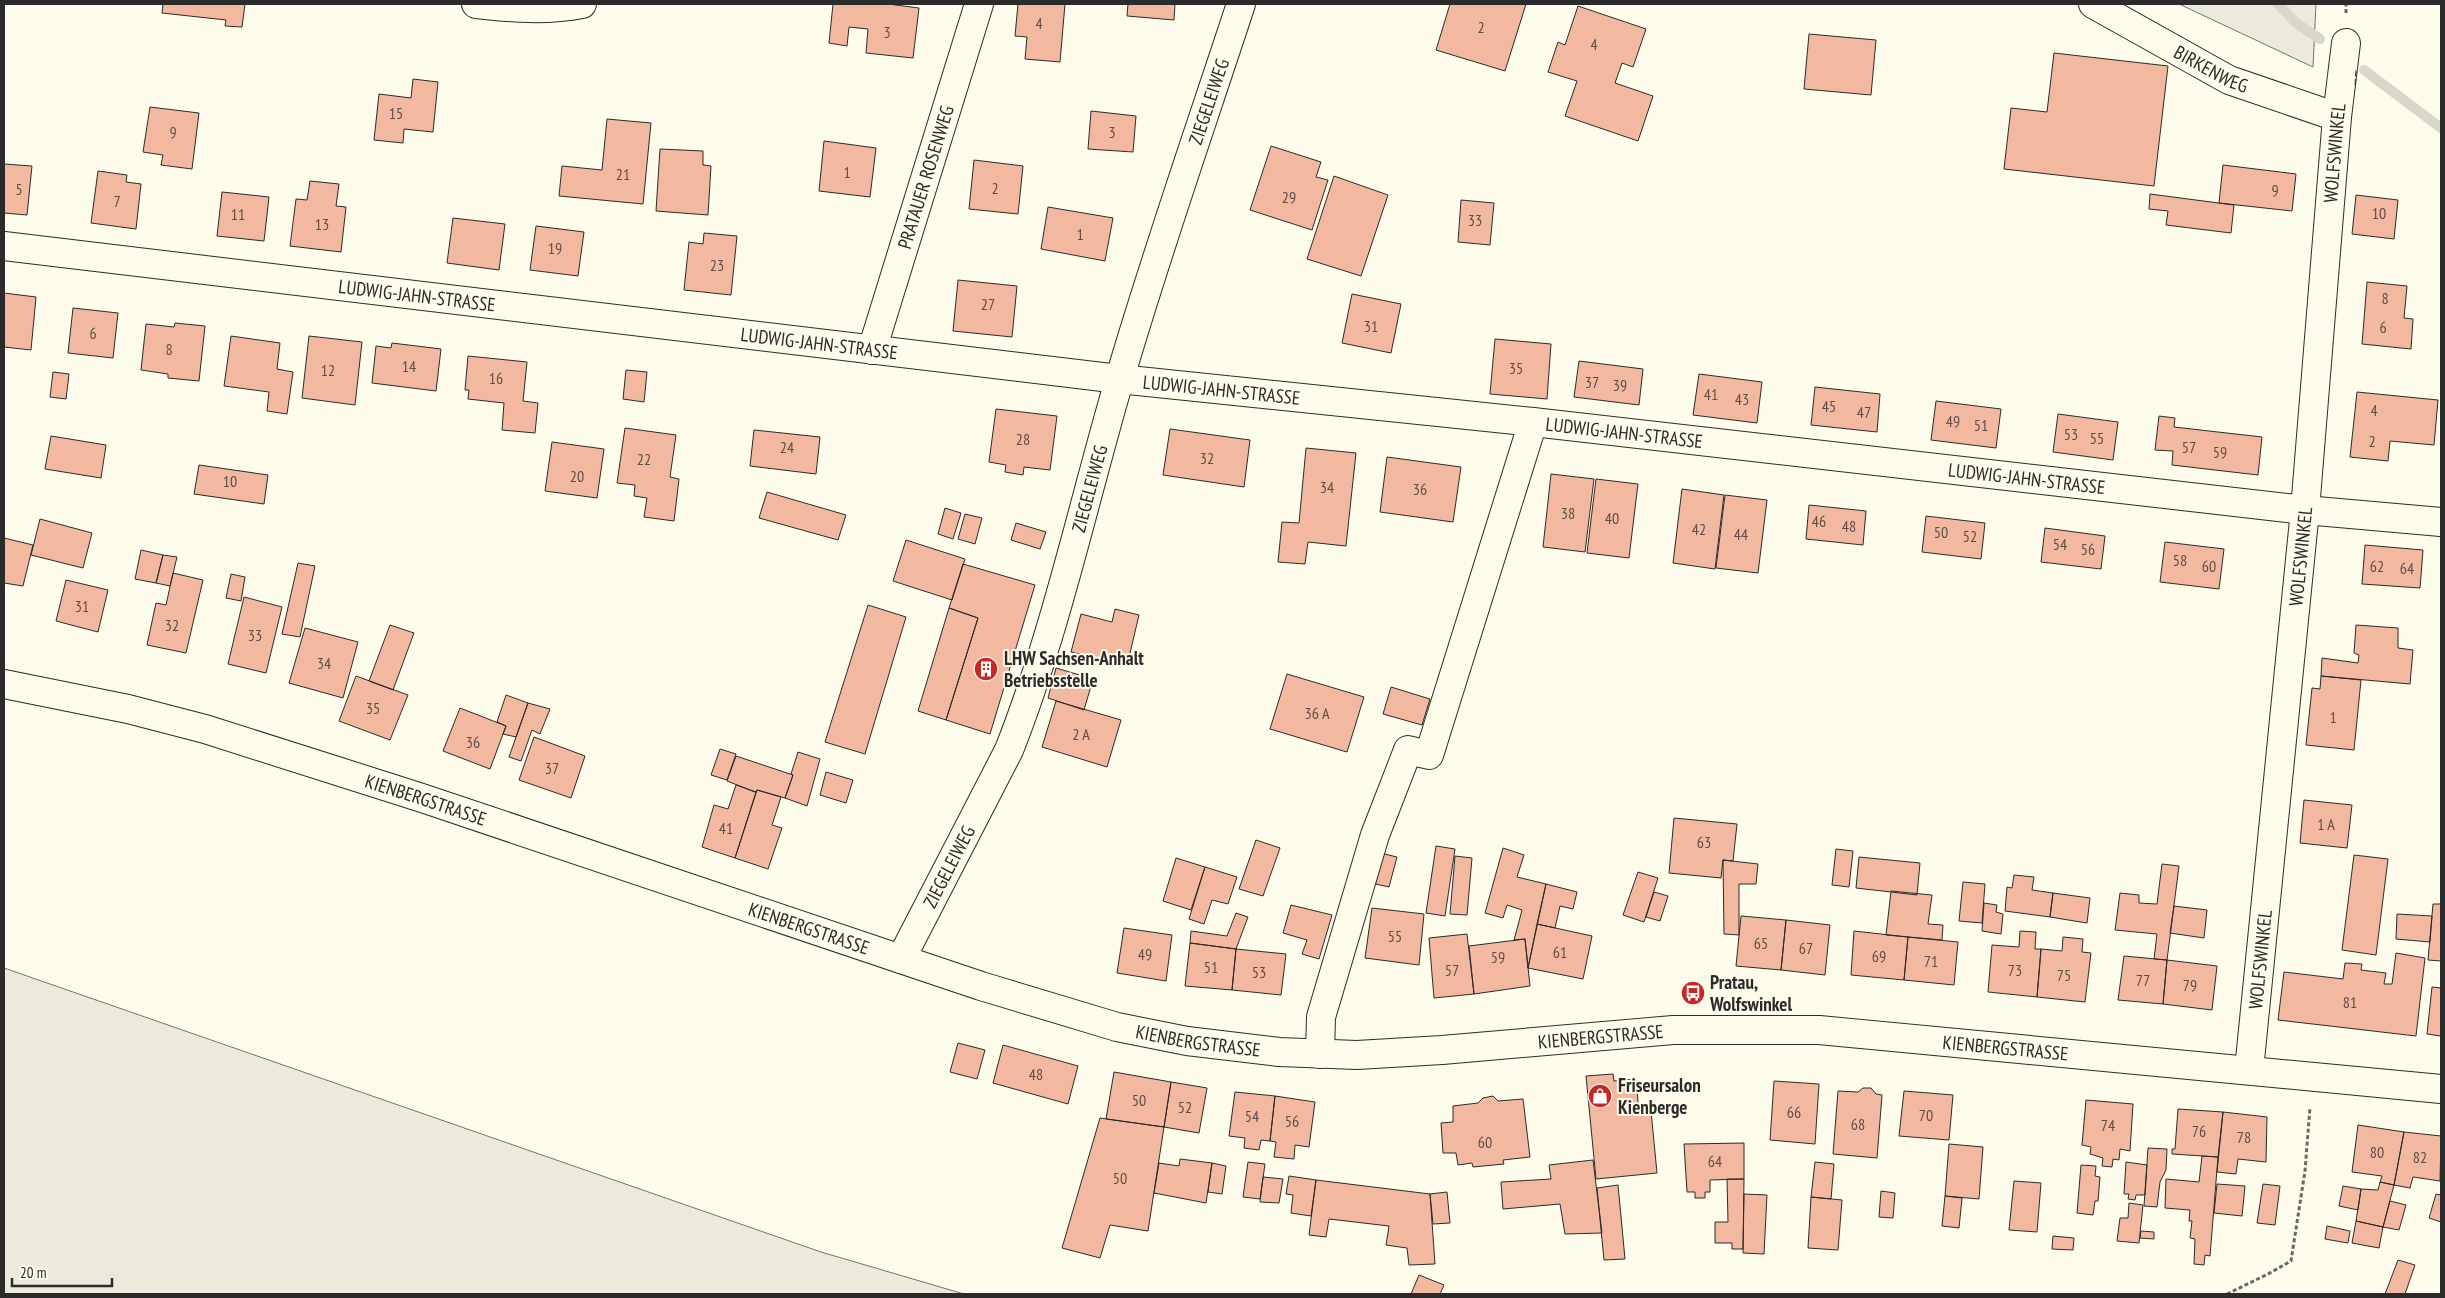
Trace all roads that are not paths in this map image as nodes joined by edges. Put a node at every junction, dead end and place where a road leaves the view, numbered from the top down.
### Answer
1 (476, 4) edge
2 (582, 4) edge
3 (979, 4) edge
4 (1241, 4) edge
5 (2093, 4) edge
6 (2346, 43) dead end
7 (2337, 117) junction
8 (4, 246) edge
9 (872, 350) junction
10 (1119, 380) junction
11 (1534, 422) junction
12 (2306, 510) junction
13 (2441, 522) edge
14 (4, 684) edge
15 (901, 959) junction
16 (1320, 1054) junction
17 (2249, 1070) junction
18 (2441, 1089) edge

1 - 2 street
3 - 9 street, PRATAUER ROSENWEG
4 - 10 street, ZIEGELEIWEG
5 - 7 street, BIRKENWEG
6 - 7 street, WOLFSWINKEL
7 - 12 street, WOLFSWINKEL
8 - 9 street, LUDWIG-JAHN-STRASSE
9 - 10 street, LUDWIG-JAHN-STRASSE
10 - 11 street, LUDWIG-JAHN-STRASSE
10 - 15 street, ZIEGELEIWEG
11 - 12 street, LUDWIG-JAHN-STRASSE
11 - 16 street
12 - 13 street, LUDWIG-JAHN-STRASSE
12 - 17 street, WOLFSWINKEL
14 - 15 street, KIENBERGSTRASSE
15 - 16 street, KIENBERGSTRASSE
16 - 17 street, KIENBERGSTRASSE
17 - 18 street, KIENBERGSTRASSE

